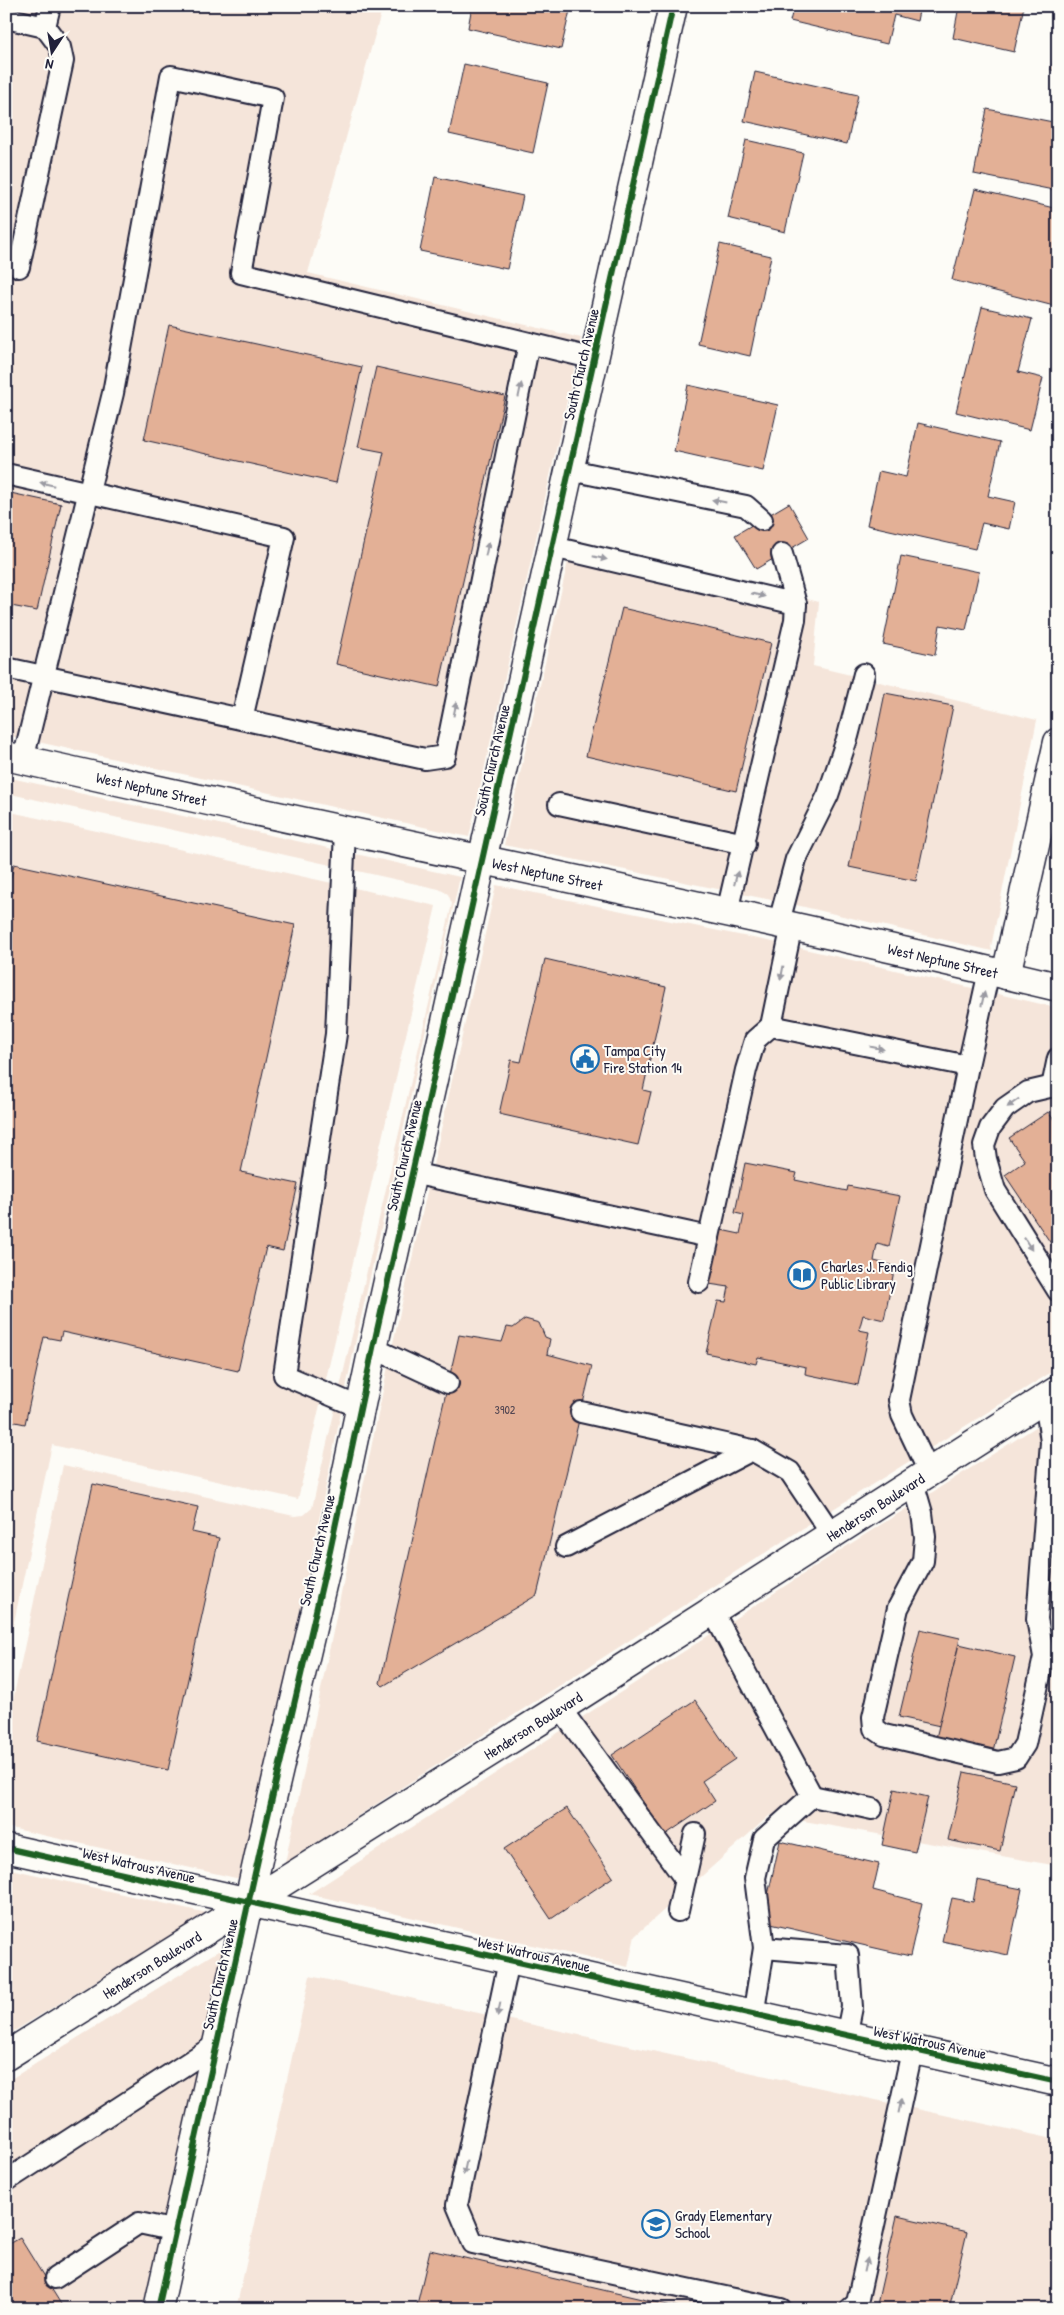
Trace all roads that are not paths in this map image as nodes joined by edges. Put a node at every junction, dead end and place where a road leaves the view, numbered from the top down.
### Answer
1 (50, 6) edge
2 (673, 6) edge
3 (6, 18) edge
4 (45, 27) junction
5 (19, 267) dead end
6 (529, 343) junction
7 (595, 359) junction
8 (570, 470) junction
9 (6, 474) edge
10 (88, 493) junction
11 (762, 520) dead end
12 (553, 547) junction
13 (782, 554) dead end
14 (796, 604) junction
15 (6, 668) edge
16 (864, 674) dead end
17 (44, 676) junction
18 (242, 719) junction
19 (1058, 742) edge
20 (15, 758) edge
21 (559, 804) dead end
22 (345, 831) junction
23 (744, 844) junction
24 (482, 861) junction
25 (727, 912) junction
26 (786, 924) junction
27 (998, 973) junction
28 (1058, 987) edge
29 (771, 1026) junction
30 (1058, 1058) edge
31 (968, 1066) junction
32 (1055, 1086) edge
33 (412, 1173) junction
34 (709, 1237) junction
35 (699, 1282) dead end
36 (1057, 1288) edge
37 (373, 1348) junction
38 (448, 1383) dead end
39 (1051, 1395) edge
40 (361, 1408) junction
41 (581, 1412) dead end
42 (1054, 1442) edge
43 (752, 1450) junction
44 (921, 1477) junction
45 (831, 1533) junction
46 (566, 1547) dead end
47 (712, 1610) junction
48 (560, 1708) junction
49 (812, 1796) junction
50 (872, 1810) dead end
51 (695, 1834) dead end
52 (6, 1848) edge
53 (685, 1879) junction
54 (250, 1903) junction
55 (678, 1911) dead end
56 (764, 1948) junction
57 (509, 1961) junction
58 (753, 2016) junction
59 (846, 2037) junction
60 (217, 2044) junction
61 (912, 2051) junction
62 (6, 2056) edge
63 (1058, 2082) edge
64 (6, 2181) edge
65 (176, 2230) junction
66 (54, 2278) dead end
67 (158, 2309) edge
68 (782, 2309) edge
69 (850, 2309) edge

1 - 4 lane
2 - 7 street, South Church Avenue
3 - 4 lane
4 - 5 lane
6 - 7 lane
6 - 10 lane
18 -> 6 lane
7 - 8 street, South Church Avenue
11 -> 8 lane
8 - 12 street, South Church Avenue
10 -> 9 lane
10 - 17 lane
10 - 18 lane
12 -> 14 lane
12 - 24 street, South Church Avenue
13 - 14 lane
14 - 23 lane
15 - 17 lane
16 - 26 lane
17 - 18 lane
17 - 20 lane
19 - 27 street
20 - 22 street, West Neptune Street
21 - 23 lane
22 - 24 street, West Neptune Street
22 - 40 lane
25 -> 23 lane
24 - 25 street, West Neptune Street
24 - 33 street, South Church Avenue
25 - 26 street, West Neptune Street
26 - 27 street, West Neptune Street
26 -> 29 lane
27 - 28 street, West Neptune Street
31 -> 27 lane
29 -> 31 lane
29 - 34 lane
30 - 32 lane
31 - 44 lane
32 -> 36 lane
33 - 34 lane
33 - 37 street, South Church Avenue
34 - 35 lane
37 - 38 lane
37 - 40 street, South Church Avenue
39 - 42 lane
39 - 44 street, Henderson Boulevard
40 - 54 street, South Church Avenue
41 - 43 lane
42 - 44 lane
43 - 45 lane
43 - 46 lane
44 - 45 street, Henderson Boulevard
45 - 47 street, Henderson Boulevard
47 - 48 street, Henderson Boulevard
47 - 49 lane
48 - 53 lane
48 - 54 street, Henderson Boulevard
49 - 50 lane
49 - 56 lane
51 - 53 lane
52 - 54 street, West Watrous Avenue
53 - 55 lane
54 - 57 street, West Watrous Avenue
54 - 60 street, South Church Avenue
54 - 62 street, Henderson Boulevard
56 - 58 lane
56 - 59 lane
57 - 58 street, West Watrous Avenue
57 -> 68 lane
58 - 59 street, West Watrous Avenue
59 - 61 street, West Watrous Avenue
60 - 64 lane
60 - 65 street, South Church Avenue
61 - 63 street, West Watrous Avenue
69 -> 61 lane
65 - 66 lane
65 - 67 street, South Church Avenue

